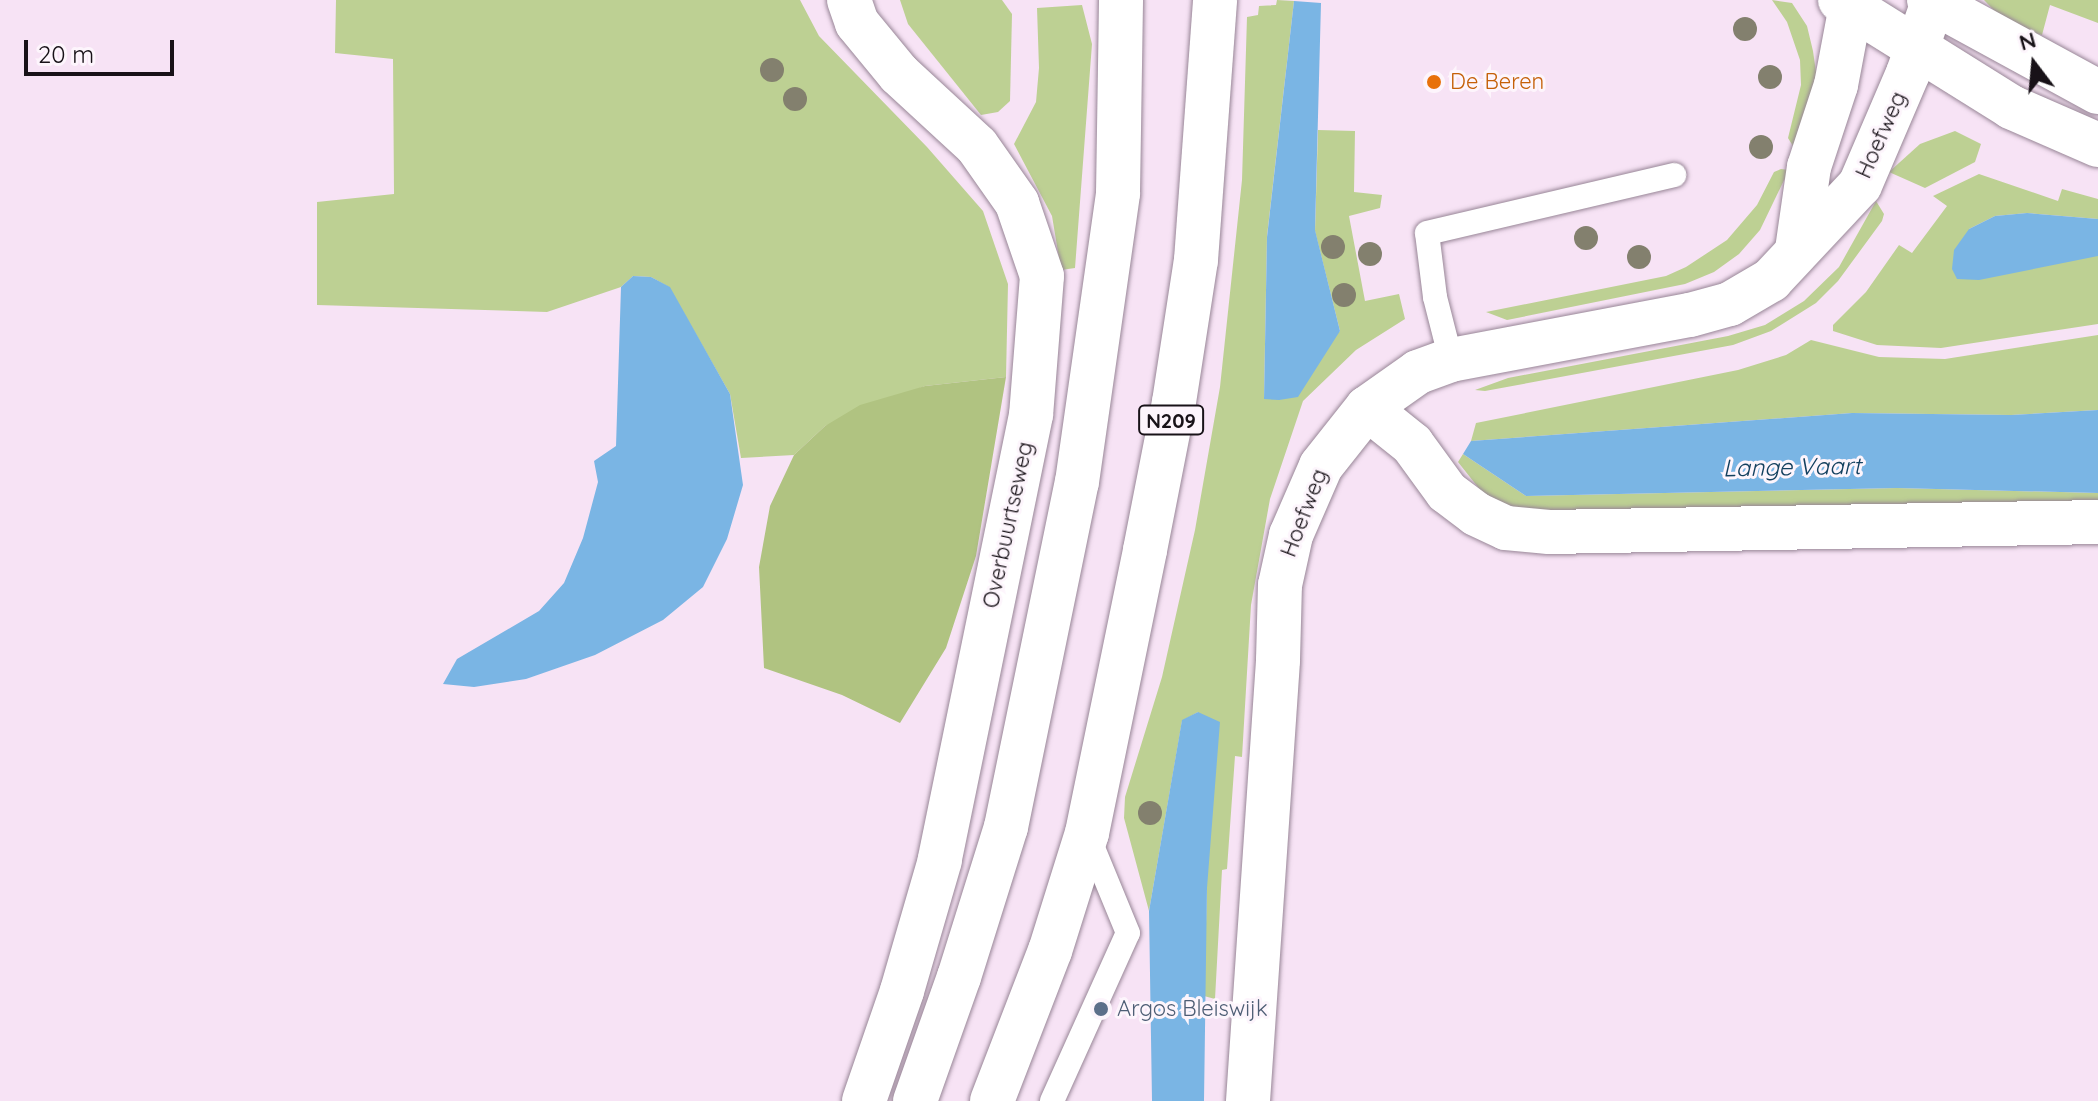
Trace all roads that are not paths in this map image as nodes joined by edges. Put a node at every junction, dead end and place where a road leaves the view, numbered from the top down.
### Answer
1 (849, 0) edge
2 (1121, 0) edge
3 (1215, 0) edge
4 (1932, 1) edge
5 (1848, 2) edge
6 (1918, 48) junction
7 (2098, 92) edge
8 (2098, 145) edge
9 (1674, 175) dead end
10 (1797, 250) junction
11 (1451, 360) junction
12 (1367, 408) junction
13 (2098, 522) edge
14 (1087, 833) junction
15 (864, 1101) edge
16 (915, 1101) edge
17 (992, 1101) edge
18 (1052, 1101) edge
19 (1248, 1101) edge

1 - 15 street, Overbuurtseweg
2 - 16 street
3 - 14 street, N209
4 - 6 street, Hoefweg
4 - 7 street
5 - 6 street
5 - 10 street
6 - 8 street
6 - 10 street, Hoefweg
9 - 11 lane
10 - 11 street, Hoefweg
11 - 12 street, Hoefweg
12 - 13 street
12 - 19 street, Hoefweg
14 - 17 street, N209
14 - 18 lane

